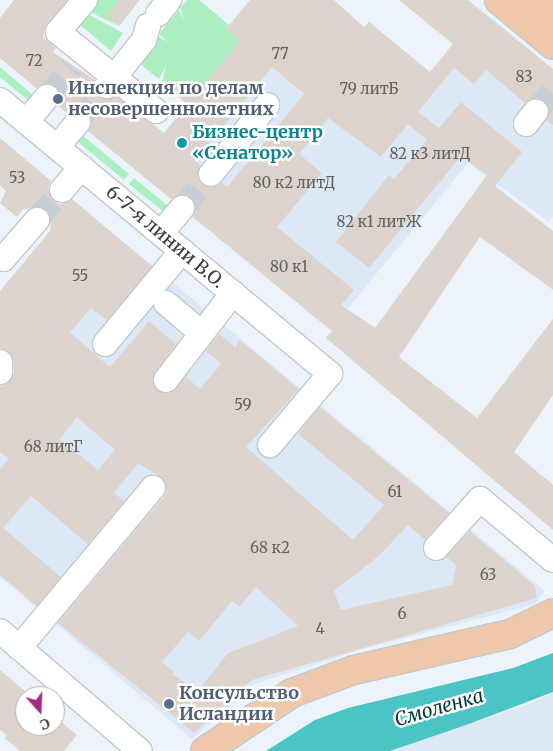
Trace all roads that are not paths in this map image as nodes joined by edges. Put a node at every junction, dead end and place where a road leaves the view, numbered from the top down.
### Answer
1 (85, 0) edge
2 (499, 0) edge
3 (531, 0) edge
4 (159, 13) edge
5 (553, 18) edge
6 (553, 45) edge
7 (111, 82) junction
8 (47, 97) tunnel mouth
9 (0, 100) edge
10 (267, 105) dead end
11 (156, 111) dead end
12 (26, 122) junction
13 (78, 122) tunnel mouth
14 (58, 147) junction
15 (81, 167) junction
16 (211, 174) tunnel mouth
17 (62, 190) tunnel mouth
18 (182, 208) tunnel mouth
19 (36, 220) tunnel mouth
20 (161, 233) junction
21 (182, 251) junction
22 (1, 263) edge
23 (233, 293) junction
24 (166, 303) dead end
25 (200, 332) junction
26 (105, 344) dead end
27 (0, 362) edge
28 (0, 372) edge
29 (166, 380) dead end
30 (270, 446) dead end
31 (153, 488) dead end
32 (436, 548) dead end
33 (553, 560) edge
34 (553, 612) edge
35 (0, 632) edge
36 (19, 648) junction
37 (96, 712) junction
38 (110, 751) edge
39 (140, 751) edge
40 (204, 751) edge

1 - 7 street
2 - 6 main road
3 - 5 main road
4 - 7 street
7 - 11 street
8 - 12 street
9 - 12 street, 6-7-я линии В.О.
10 - 16 street
12 - 14 street, 6-7-я линии В.О.
13 - 14 street
14 - 15 street, 6-7-я линии В.О.
15 - 17 street
15 - 20 street, 6-7-я линии В.О.
18 - 20 street
19 - 22 street
20 - 21 street, 6-7-я линии В.О.
21 - 23 street, 6-7-я линии В.О.
21 - 26 street
23 - 25 street
23 - 30 street, 6-7-я линии В.О.
24 - 25 street
25 - 29 street
27 - 28 street
31 - 36 street
32 - 33 street
34 - 40 main road
35 - 36 street
36 - 37 street
37 - 38 street
37 - 39 street

